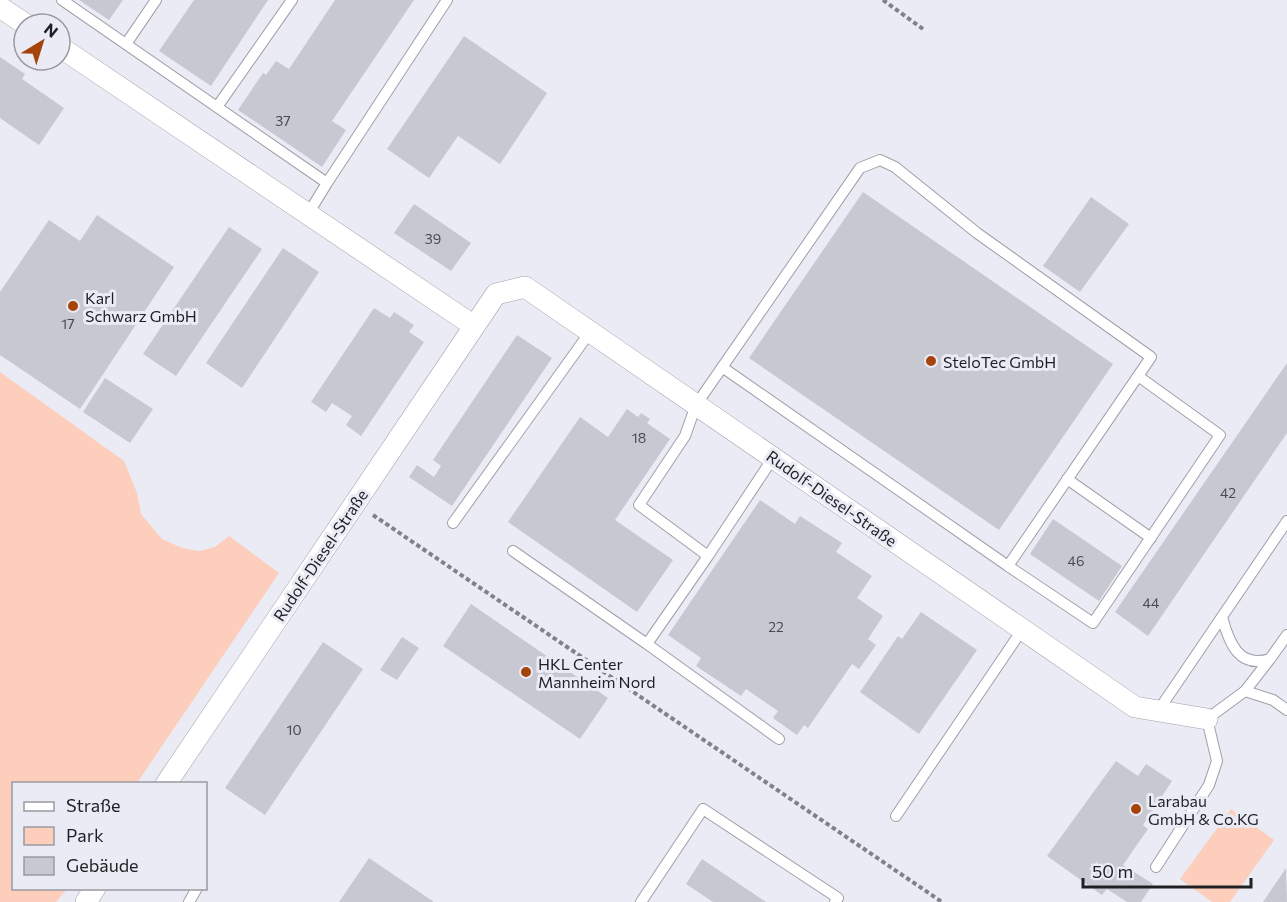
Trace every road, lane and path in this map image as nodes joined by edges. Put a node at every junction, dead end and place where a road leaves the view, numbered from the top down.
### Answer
1 (62, 0) edge
2 (156, 0) edge
3 (292, 0) edge
4 (447, 0) edge
5 (883, 0) edge
6 (924, 29) dead end
7 (126, 44) junction
8 (72, 55) edge
9 (217, 107) junction
10 (327, 183) junction
11 (308, 214) junction
12 (474, 326) junction
13 (590, 332) junction
14 (723, 367) junction
15 (1138, 376) junction
16 (696, 405) junction
17 (773, 458) junction
18 (1067, 479) junction
19 (355, 502) junction
20 (1287, 521) edge
21 (453, 523) dead end
22 (1151, 538) junction
23 (513, 551) dead end
24 (708, 556) junction
25 (1008, 566) junction
26 (1222, 617) junction
27 (1022, 630) junction
28 (1287, 635) edge
29 (647, 644) junction
30 (1270, 659) junction
31 (1245, 691) junction
32 (1287, 710) edge
33 (1158, 711) junction
34 (1207, 719) junction
35 (779, 740) dead end
36 (167, 782) edge
37 (896, 816) dead end
38 (1156, 867) dead end
39 (641, 902) edge
40 (835, 902) edge
41 (942, 902) edge

1 - 7 lane
2 - 7 lane
3 - 9 lane
4 - 10 lane
5 - 6 path
7 - 9 lane
8 - 11 street
9 - 10 lane
10 - 11 lane
11 - 12 street
12 - 13 street, Rudolf-Diesel-Straße
12 - 19 street, Rudolf-Diesel-Straße
13 - 16 street, Rudolf-Diesel-Straße
13 - 21 lane
14 - 15 lane
14 - 16 lane
14 - 25 lane
15 - 18 lane
15 - 22 lane
16 - 17 street, Rudolf-Diesel-Straße
16 - 24 lane
17 - 24 lane
17 - 27 street, Rudolf-Diesel-Straße
18 - 22 lane
18 - 25 lane
19 - 36 street, Rudolf-Diesel-Straße
19 - 41 path
20 - 26 lane
22 - 25 lane
23 - 29 lane
24 - 29 lane
26 - 30 lane
26 - 33 lane
27 - 33 street, Rudolf-Diesel-Straße
27 - 37 lane
28 - 30 lane
29 - 35 lane
30 - 31 lane
31 - 32 lane
31 - 34 lane
33 - 34 street, Rudolf-Diesel-Straße
34 - 38 lane
39 - 40 lane

